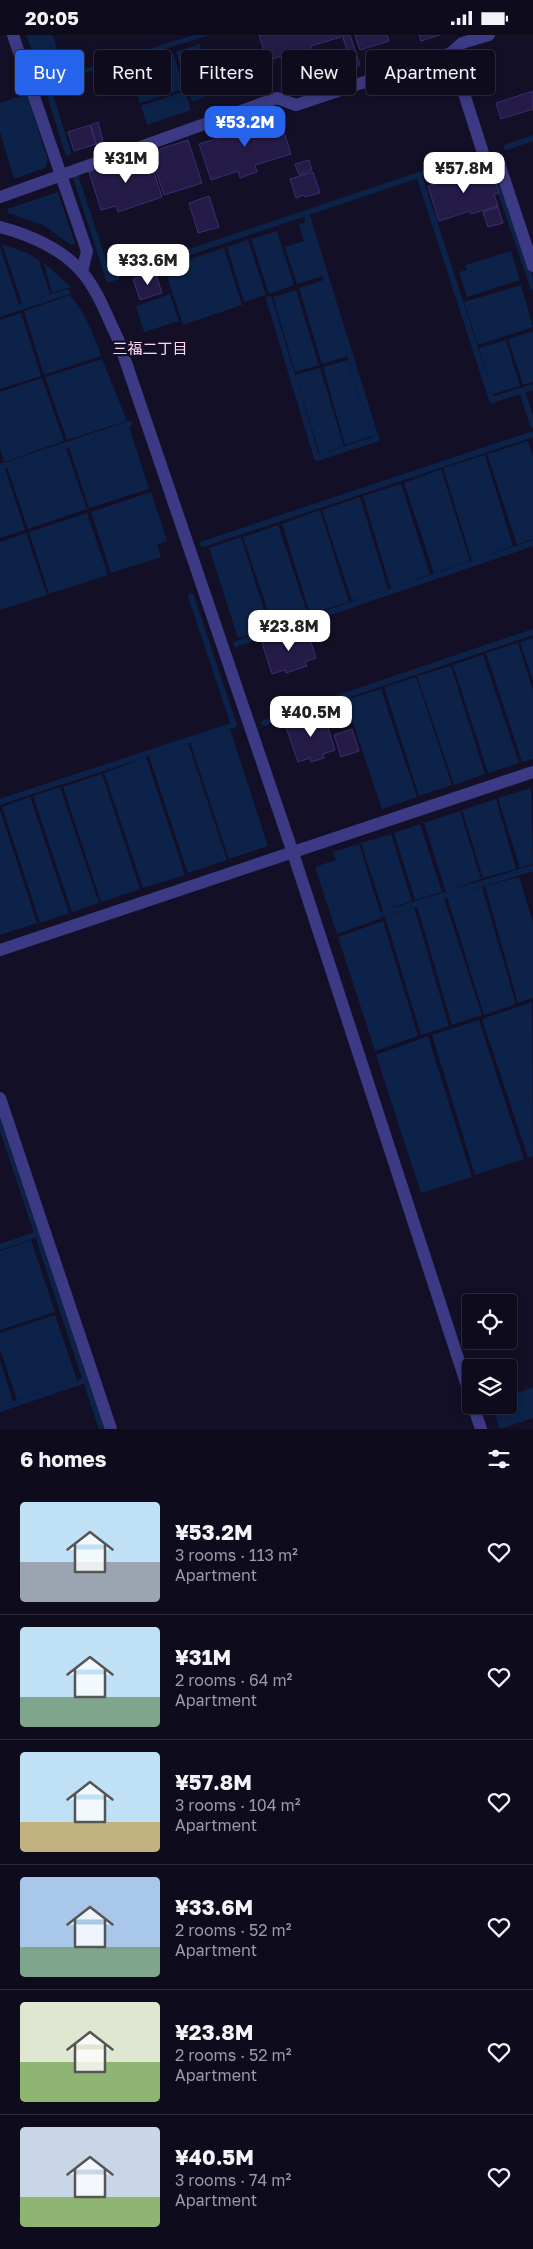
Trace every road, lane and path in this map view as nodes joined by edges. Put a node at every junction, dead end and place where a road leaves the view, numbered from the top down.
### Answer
1 (13, 35) edge
2 (489, 35) edge
3 (454, 50) edge
4 (366, 82) edge
5 (464, 95) edge
6 (61, 175) junction
7 (0, 197) edge
8 (0, 227) edge
9 (533, 267) edge
10 (82, 272) junction
11 (533, 772) edge
12 (293, 853) junction
13 (0, 950) edge
14 (0, 1098) edge
15 (462, 1370) edge
16 (476, 1414) edge
17 (111, 1429) edge
18 (481, 1429) edge

1 - 6 street
2 - 3 street
4 - 6 street
5 - 9 street
6 - 7 street
6 - 10 street
8 - 10 street
10 - 12 street
11 - 12 street
12 - 13 street
12 - 15 street
14 - 17 street
16 - 18 street

